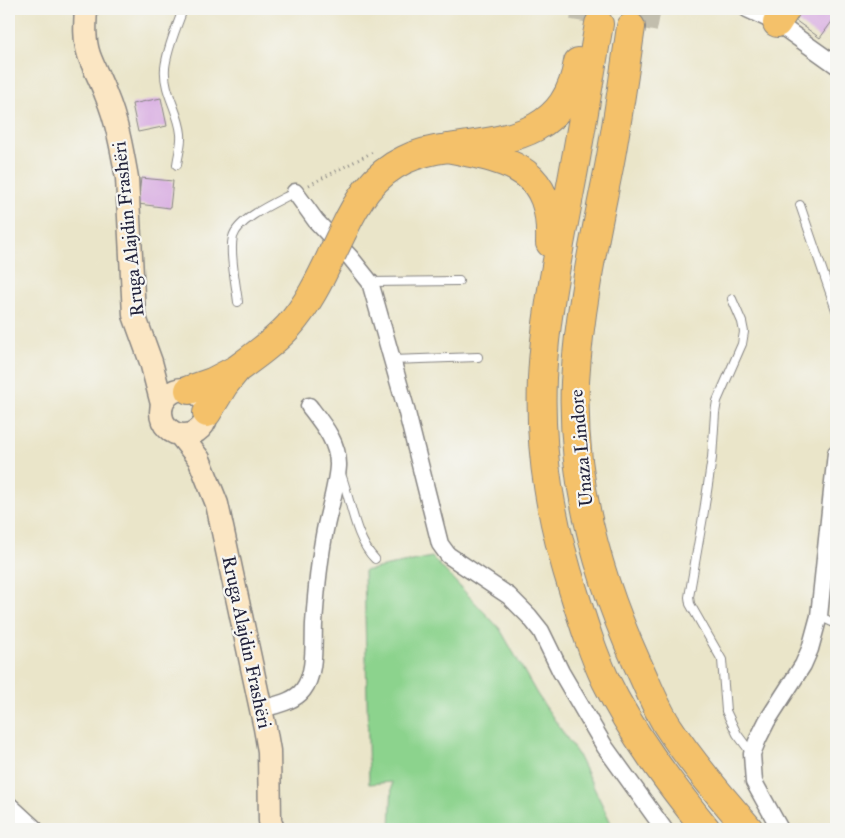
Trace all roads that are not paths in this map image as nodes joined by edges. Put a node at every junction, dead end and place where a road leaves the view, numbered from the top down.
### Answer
1 (86, 9) edge
2 (183, 9) edge
3 (747, 9) edge
4 (782, 16) edge
5 (637, 28) tunnel mouth
6 (836, 65) edge
7 (447, 148) junction
8 (177, 165) dead end
9 (295, 192) joint
10 (800, 205) dead end
11 (459, 281) dead end
12 (370, 282) junction
13 (732, 299) dead end
14 (238, 302) dead end
15 (836, 310) edge
16 (478, 357) dead end
17 (392, 360) junction
18 (237, 369) junction
19 (175, 395) junction
20 (309, 406) dead end
21 (195, 425) junction
22 (836, 453) edge
23 (338, 466) junction
24 (375, 559) dead end
25 (819, 616) junction
26 (836, 624) edge
27 (606, 681) junction
28 (262, 709) junction
29 (752, 754) junction
30 (9, 805) edge
31 (35, 829) edge
32 (273, 829) edge
33 (664, 829) edge
34 (706, 829) edge
35 (748, 829) edge
36 (780, 829) edge

1 - 19 main road, Rruga Alajdin Frashëri
2 - 8 lane
3 - 4 street
4 - 6 street
5 - 35 highway, Unaza Lindore
7 - 18 highway
7 - 27 highway
7 - 27 highway, Unaza Lindore
9 - 12 street
9 - 14 lane
10 - 15 lane
11 - 12 lane
12 - 17 street
13 - 29 lane
16 - 17 lane
17 - 33 street
18 - 19 highway
18 - 21 highway
19 - 21 main road, Rruga Alajdin Frashëri
19 - 21 main road, Rruga Alajdin Frashëri
20 - 23 street
21 - 28 main road, Rruga Alajdin Frashëri
22 - 25 street
23 - 24 lane
23 - 28 street
25 - 26 lane
25 - 29 street
27 - 34 highway, Unaza Lindore
28 - 32 main road, Rruga Alajdin Frashëri
29 - 36 street
30 - 31 street

